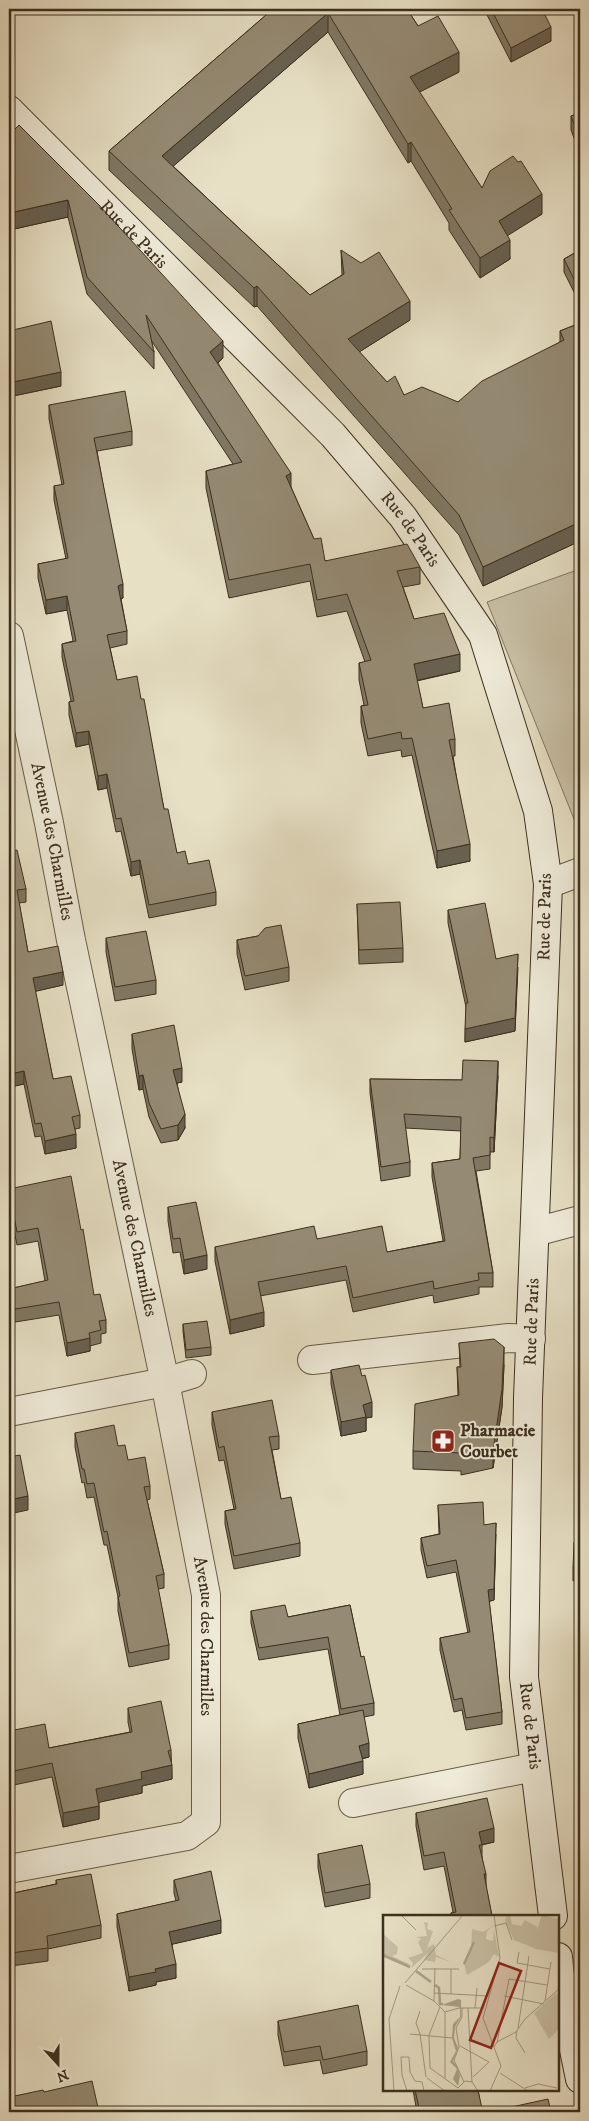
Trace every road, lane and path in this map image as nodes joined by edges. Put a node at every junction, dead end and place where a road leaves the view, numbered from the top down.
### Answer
1 (9, 110) edge
2 (9, 636) edge
3 (580, 872) edge
4 (548, 884) junction
5 (580, 1220) edge
6 (535, 1232) junction
7 (531, 1339) junction
8 (312, 1360) dead end
9 (192, 1374) dead end
10 (165, 1382) junction
11 (9, 1412) edge
12 (534, 1767) junction
13 (353, 1802) dead end
14 (9, 1868) edge
15 (553, 1915) edge
16 (559, 1967) edge
17 (580, 2079) edge

1 - 4 street, Rue de Paris
2 - 10 street, Avenue des Charmilles
3 - 4 street
4 - 6 street, Rue de Paris
5 - 6 street
6 - 7 street, Rue de Paris
7 - 8 street
7 - 12 street, Rue de Paris
9 - 10 street
10 - 11 street
10 - 14 street, Avenue des Charmilles
12 - 13 street
12 - 15 street, Rue de Paris
16 - 17 street

